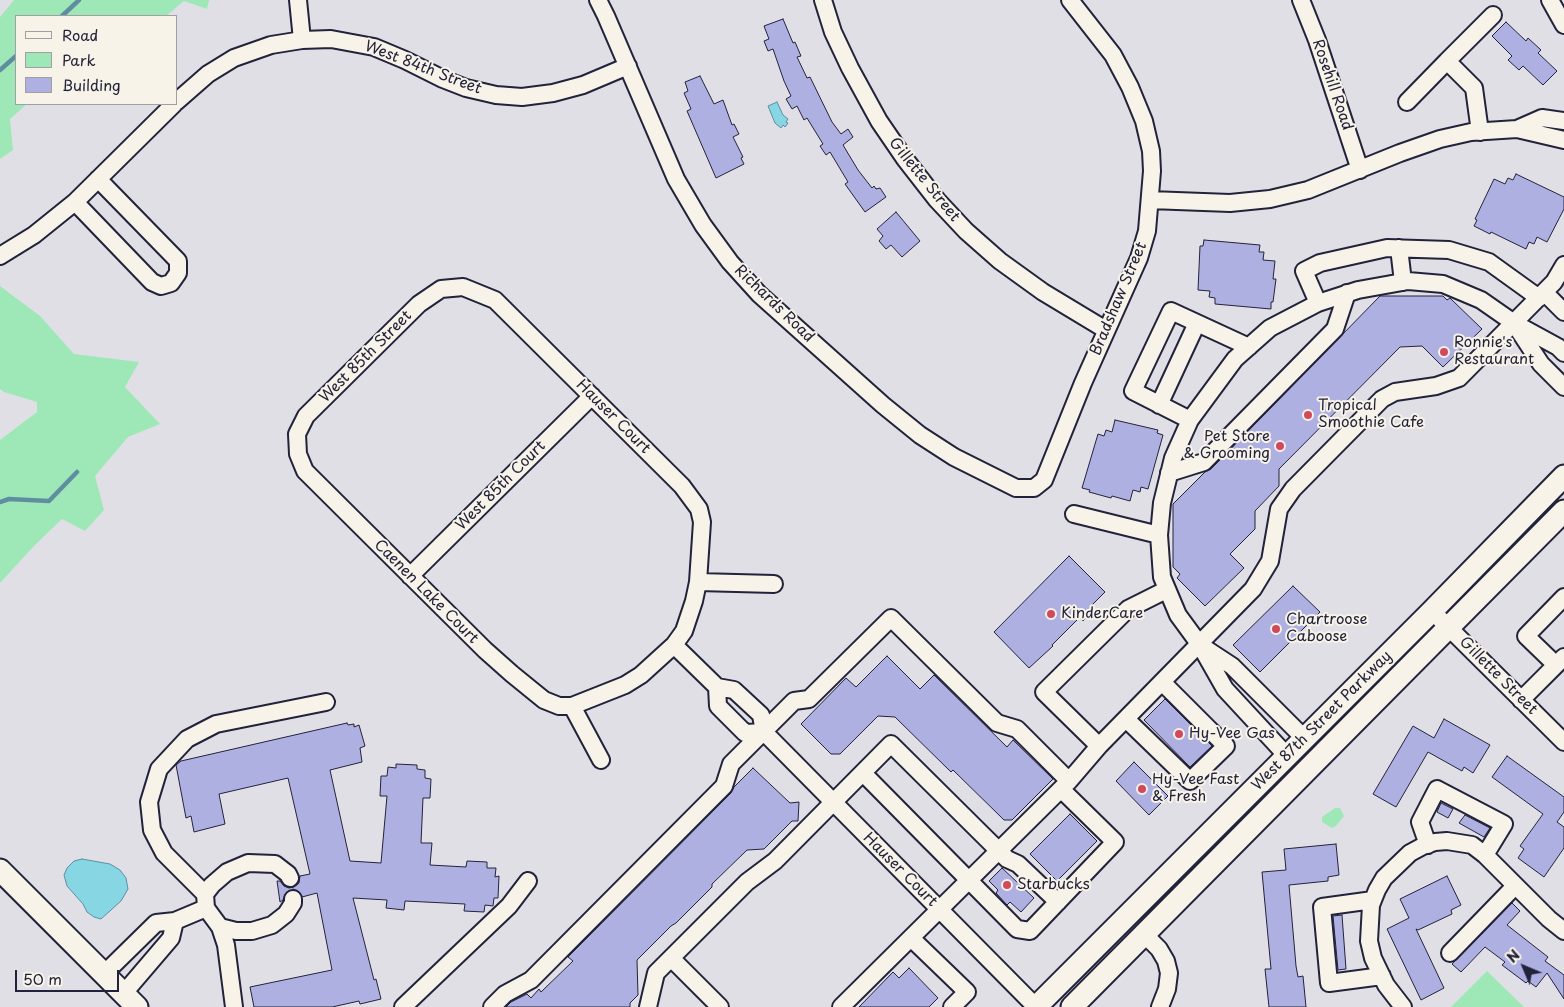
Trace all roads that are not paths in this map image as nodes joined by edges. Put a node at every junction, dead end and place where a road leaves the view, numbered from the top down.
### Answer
1 (298, 0) edge
2 (598, 0) edge
3 (823, 0) edge
4 (1070, 0) edge
5 (1301, 0) edge
6 (1550, 0) edge
7 (1492, 15) dead end
8 (1564, 25) edge
9 (302, 40) junction
10 (1447, 61) junction
11 (628, 66) junction
12 (178, 100) edge
13 (1407, 102) dead end
14 (173, 105) edge
15 (1564, 121) edge
16 (1517, 129) junction
17 (1480, 132) junction
18 (1564, 140) edge
19 (1360, 170) junction
20 (98, 179) junction
21 (1150, 200) junction
22 (75, 202) junction
23 (1400, 248) junction
24 (0, 256) edge
25 (1564, 265) edge
26 (1402, 282) junction
27 (463, 287) joint
28 (1347, 293) junction
29 (1542, 295) junction
30 (1318, 303) junction
31 (1564, 312) edge
32 (1197, 322) junction
33 (1514, 323) junction
34 (1106, 330) junction
35 (1249, 347) junction
36 (1564, 353) edge
37 (1564, 386) edge
38 (592, 396) junction
39 (1160, 405) junction
40 (1190, 420) junction
41 (298, 454) joint
42 (1169, 473) junction
43 (1564, 476) edge
44 (1034, 488) joint
45 (1564, 511) edge
46 (1074, 514) dead end
47 (1160, 536) junction
48 (410, 576) junction
49 (698, 582) junction
50 (774, 584) dead end
51 (1166, 590) junction
52 (1564, 597) edge
53 (1432, 611) junction
54 (1449, 628) junction
55 (674, 645) junction
56 (1200, 645) junction
57 (1560, 661) edge
58 (1162, 682) junction
59 (717, 687) junction
60 (1522, 700) junction
61 (326, 702) dead end
62 (572, 706) junction
63 (1126, 719) junction
64 (764, 732) junction
65 (1304, 738) junction
66 (1564, 742) edge
67 (1099, 746) junction
68 (1287, 756) junction
69 (601, 760) dead end
70 (863, 773) junction
71 (1065, 785) junction
72 (834, 803) junction
73 (1428, 844) junction
74 (1003, 854) junction
75 (1485, 855) junction
76 (1215, 862) junction
77 (0, 870) edge
78 (290, 878) dead end
79 (969, 880) junction
80 (528, 881) dead end
81 (1515, 886) junction
82 (293, 899) dead end
83 (1373, 900) junction
84 (205, 901) junction
85 (1058, 902) junction
86 (940, 909) junction
87 (175, 921) junction
88 (1012, 924) junction
89 (220, 927) junction
90 (1564, 931) edge
91 (1144, 934) junction
92 (911, 938) junction
93 (1450, 953) dead end
94 (671, 958) junction
95 (104, 974) junction
96 (1382, 976) junction
97 (130, 1000) edge
98 (234, 1007) edge
99 (403, 1007) edge
100 (492, 1007) edge
101 (648, 1007) edge
102 (720, 1007) edge
103 (841, 1007) edge
104 (952, 1007) edge
105 (1036, 1007) edge
106 (1072, 1007) edge
107 (1160, 1007) edge
108 (1403, 1007) edge

1 - 9 street
2 - 11 street, Richards Road
3 - 34 street, Gillette Street
4 - 21 street, Bradshaw Street
5 - 19 street, Rosehill Road
6 - 8 street
7 - 10 street
9 - 11 street, West 84th Street
9 - 12 street, West 84th Street
10 - 13 street
10 - 17 street
11 - 44 street, Richards Road
14 - 20 street, West 84th Street
15 - 16 street
16 - 17 street
16 - 18 street
17 - 19 street
19 - 21 street
20 - 22 street, West 84th Street
20 - 22 street
21 - 34 street, Bradshaw Street
22 - 24 street, West 84th Street
23 - 26 street
23 - 29 street
23 - 30 street
25 - 29 street
26 - 28 street
26 - 33 street
27 - 38 street, Hauser Court
27 - 41 street, West 85th Street
28 - 30 street
28 - 42 street
29 - 31 street
29 - 33 street
30 - 35 street
32 - 35 street
32 - 39 street
32 - 39 street
33 - 36 street
33 - 37 street
33 - 56 street
34 - 44 street, Bradshaw Street
35 - 40 street
38 - 48 street, West 85th Court
38 - 49 street, Hauser Court
39 - 40 street
40 - 42 street
41 - 48 street, Caenen Lake Court
42 - 47 street
43 - 53 main road, West 87th Street Parkway
45 - 54 main road, West 87th Street Parkway
46 - 47 street
47 - 51 street
48 - 62 street, Caenen Lake Court
49 - 50 street
49 - 55 street, Hauser Court
51 - 56 street
51 - 67 street
52 - 57 street
53 - 54 street, Gillette Street
53 - 65 main road, West 87th Street Parkway
54 - 60 street, Gillette Street
54 - 76 main road, West 87th Street Parkway
55 - 59 street, Hauser Court
55 - 62 street
56 - 58 street
56 - 65 street
56 - 68 street
57 - 60 street
58 - 63 street
58 - 63 street
59 - 64 street, Hauser Court
59 - 64 street
60 - 66 street, Gillette Street
61 - 84 street
62 - 69 street
63 - 67 street
64 - 71 street
64 - 72 street, Hauser Court
64 - 100 street
65 - 68 main road, West 87th Street Parkway
65 - 76 main road
67 - 71 street
68 - 105 main road, West 87th Street Parkway
70 - 72 street
70 - 74 street
70 - 79 street
71 - 74 street
71 - 85 street
72 - 86 street, Hauser Court
72 - 94 street
73 - 75 street
73 - 75 street
73 - 83 street
74 - 79 street
74 - 85 street
74 - 88 street
75 - 81 street
76 - 91 main road, West 87th Street Parkway
77 - 95 main road
78 - 84 street
79 - 86 street
79 - 88 street
80 - 99 street
81 - 90 street
81 - 93 street
82 - 89 street
83 - 96 street
83 - 96 street
84 - 87 street
84 - 89 street
85 - 88 street
86 - 92 street
86 - 105 street, Hauser Court
87 - 95 street
87 - 97 street
89 - 98 street
91 - 106 main road, West 87th Street Parkway
91 - 107 street
92 - 103 street
92 - 104 street
94 - 101 street
94 - 102 street
95 - 97 main road
96 - 108 street

